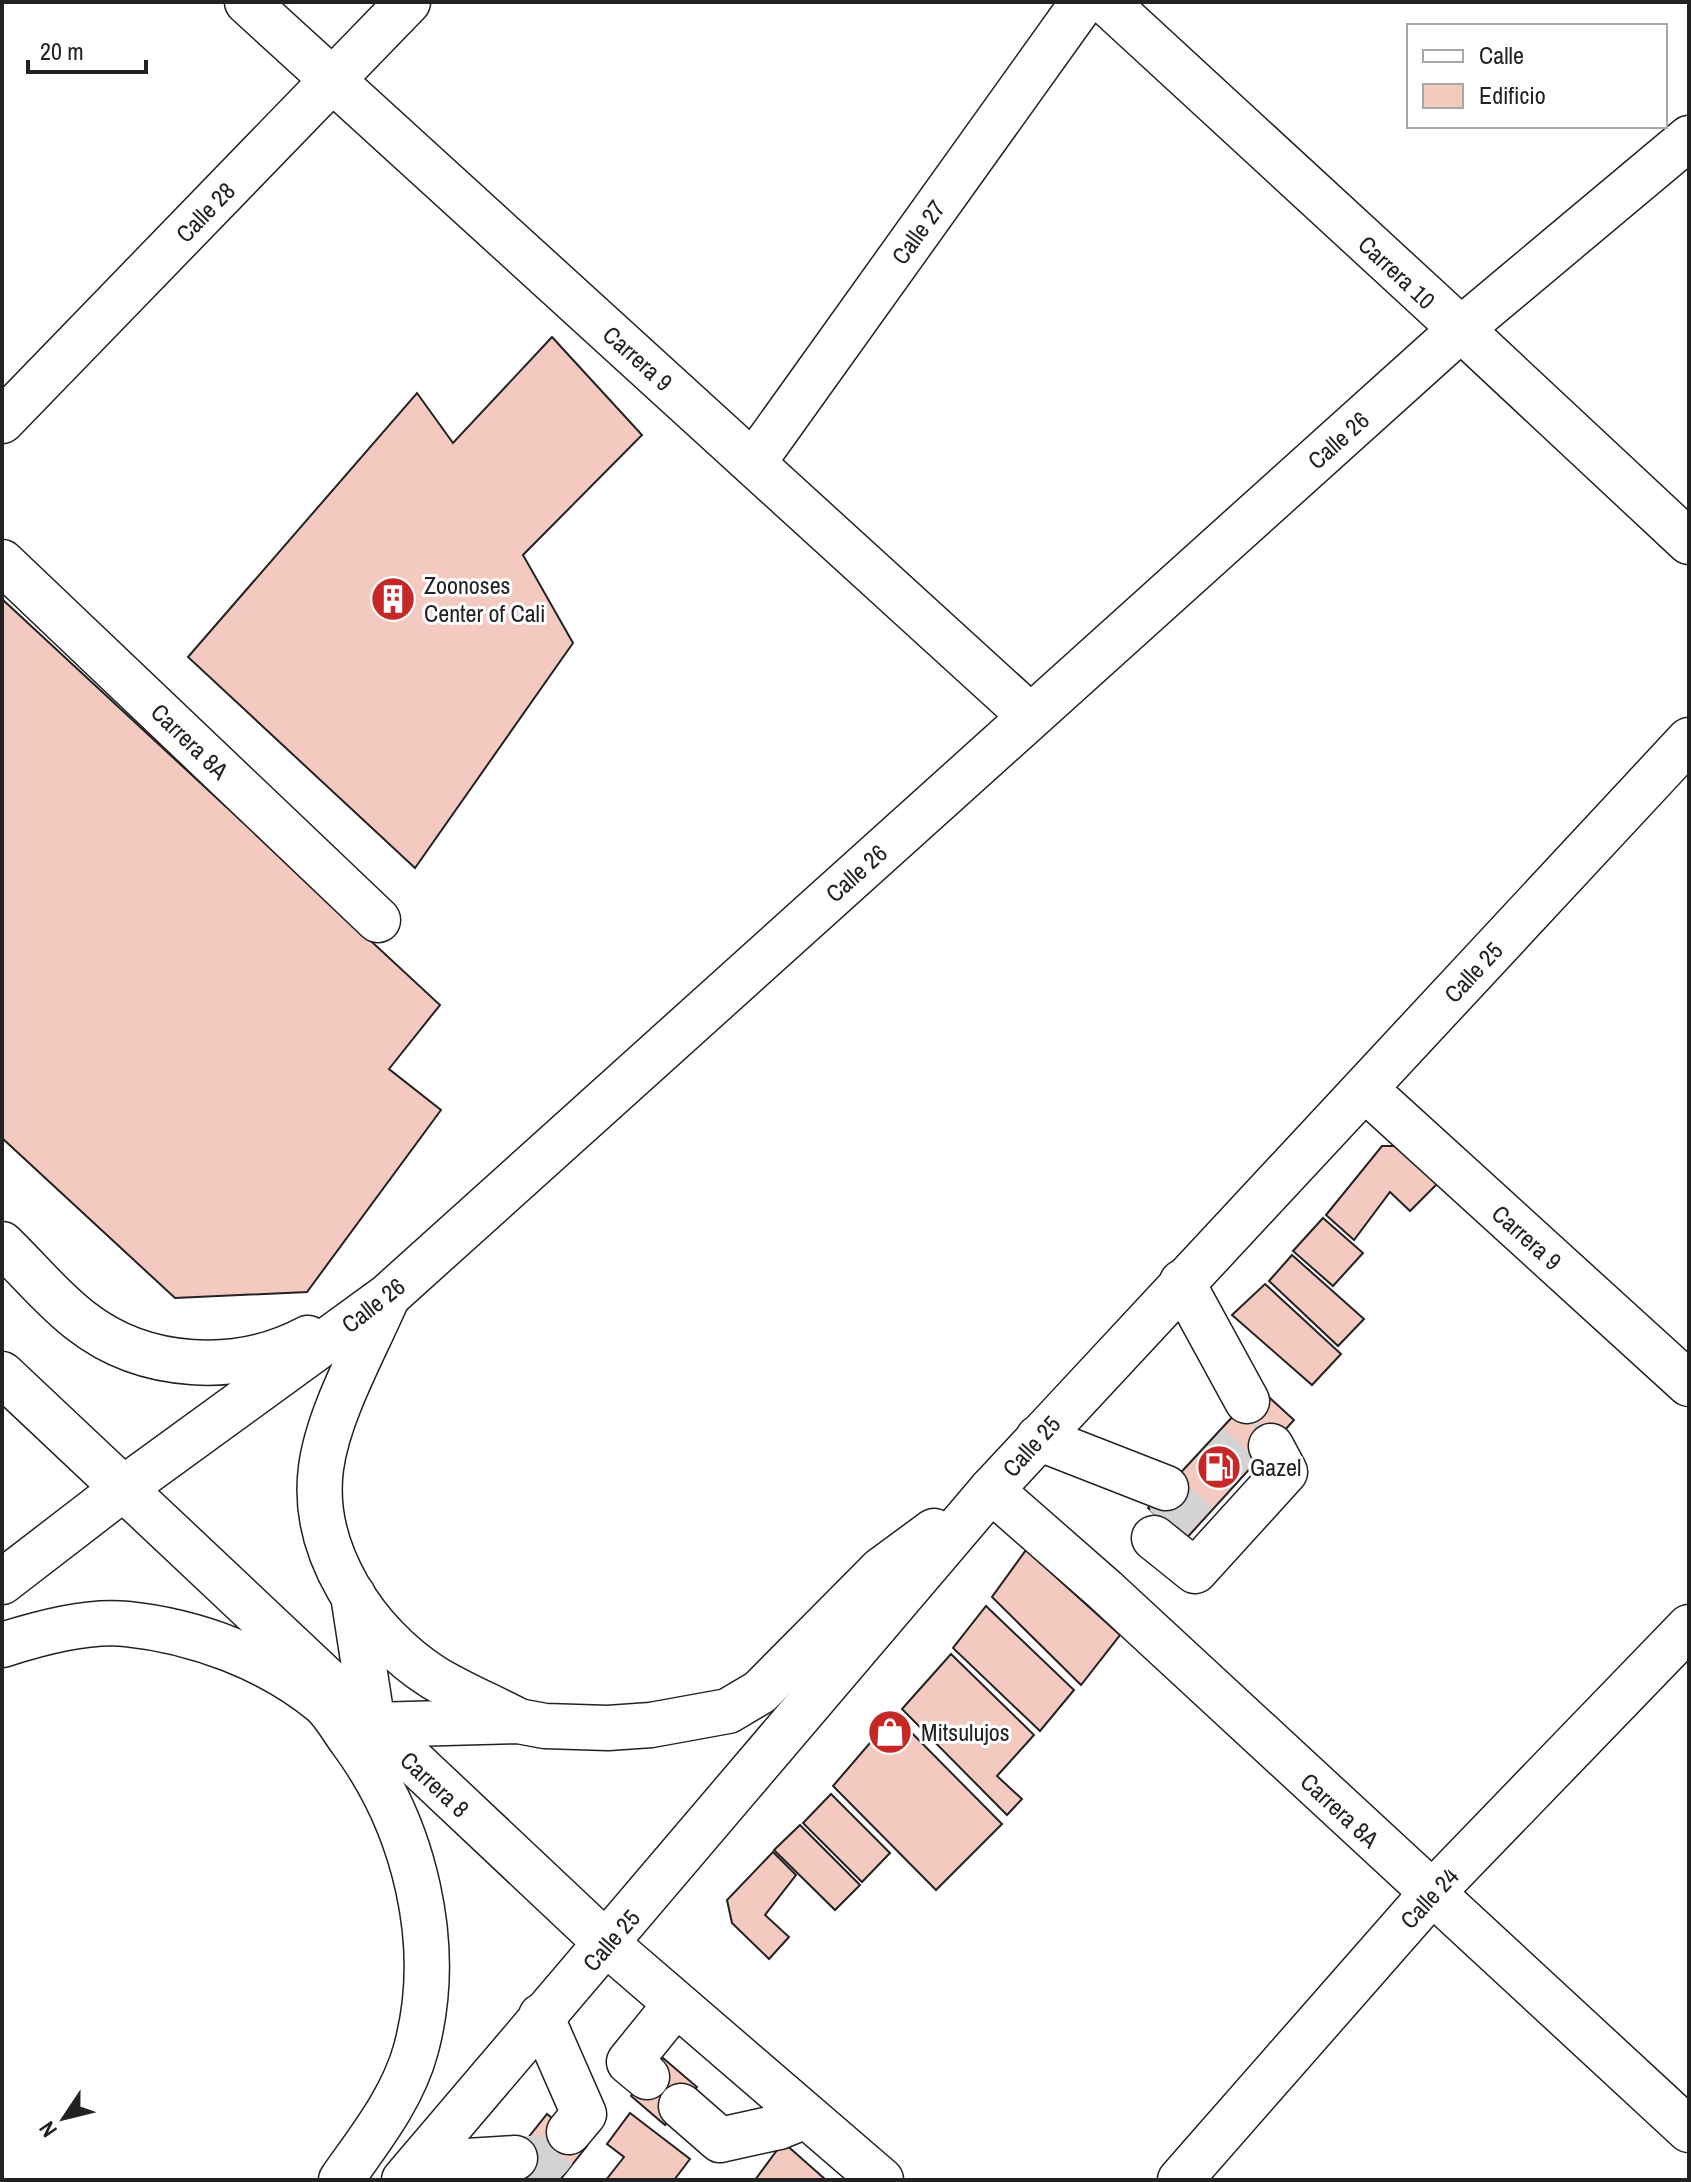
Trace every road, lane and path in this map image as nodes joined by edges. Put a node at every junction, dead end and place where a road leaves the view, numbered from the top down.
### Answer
1 (247, 2) edge
2 (408, 2) edge
3 (1083, 2) edge
4 (1106, 2) edge
5 (332, 80) junction
6 (1689, 138) edge
7 (1461, 329) junction
8 (2, 421) edge
9 (753, 463) junction
10 (1689, 542) edge
11 (2, 562) edge
12 (1029, 715) junction
13 (1689, 740) edge
14 (378, 920) dead end
15 (1365, 1089) junction
16 (3, 1246) edge
17 (1182, 1282) junction
18 (388, 1296) junction
19 (2, 1374) edge
20 (1689, 1384) edge
21 (1247, 1401) dead end
22 (1038, 1438) junction
23 (1271, 1446) dead end
24 (124, 1488) junction
25 (991, 1490) junction
26 (1162, 1517) junction
27 (2, 1582) edge
28 (1105, 1590) junction
29 (353, 1595) junction
30 (1689, 1627) edge
31 (2, 1645) edge
32 (518, 1721) junction
33 (373, 1725) junction
34 (1431, 1894) junction
35 (607, 1944) junction
36 (675, 2005) junction
37 (541, 2016) junction
38 (681, 2106) dead end
39 (806, 2116) junction
40 (1689, 2130) edge
41 (515, 2158) tunnel mouth
42 (412, 2172) edge
43 (341, 2180) edge
44 (881, 2180) edge
45 (1180, 2180) edge

1 - 5 main road, Carrera 9
2 - 5 main road, Calle 28
3 - 9 main road, Calle 27
4 - 7 main road, Carrera 10
5 - 8 main road, Calle 28
5 - 9 main road, Carrera 9
6 - 7 main road, Calle 26
7 - 10 main road, Carrera 10
7 - 12 main road, Calle 26
9 - 12 main road, Carrera 9
11 - 14 main road, Carrera 8A
12 - 18 main road, Calle 26
13 - 15 main road, Calle 25
15 - 17 main road, Calle 25
15 - 20 main road, Carrera 9
16 - 18 main road
17 - 21 main road
17 - 22 main road, Calle 25
18 - 24 main road, Calle 26
18 - 29 main road
19 - 24 main road, Carrera 8
22 - 25 main road, Calle 25
22 - 26 main road
23 - 26 main road
24 - 27 main road, Calle 26
24 - 33 main road, Carrera 8
25 - 28 main road, Carrera 8A
25 - 32 main road
25 - 35 main road, Calle 25
26 - 28 main road
28 - 34 main road, Carrera 8A
29 - 32 main road
29 - 33 main road
30 - 34 main road, Calle 24
31 - 43 main road
32 - 33 main road
33 - 35 main road, Carrera 8
34 - 40 main road, Carrera 8A
34 - 45 main road, Calle 24
35 - 36 main road, Carrera 8
35 - 37 main road, Calle 25
36 - 37 main road
36 - 39 main road, Carrera 8
37 - 42 main road, Calle 25
38 - 39 main road
39 - 44 main road, Carrera 8
41 - 42 main road

